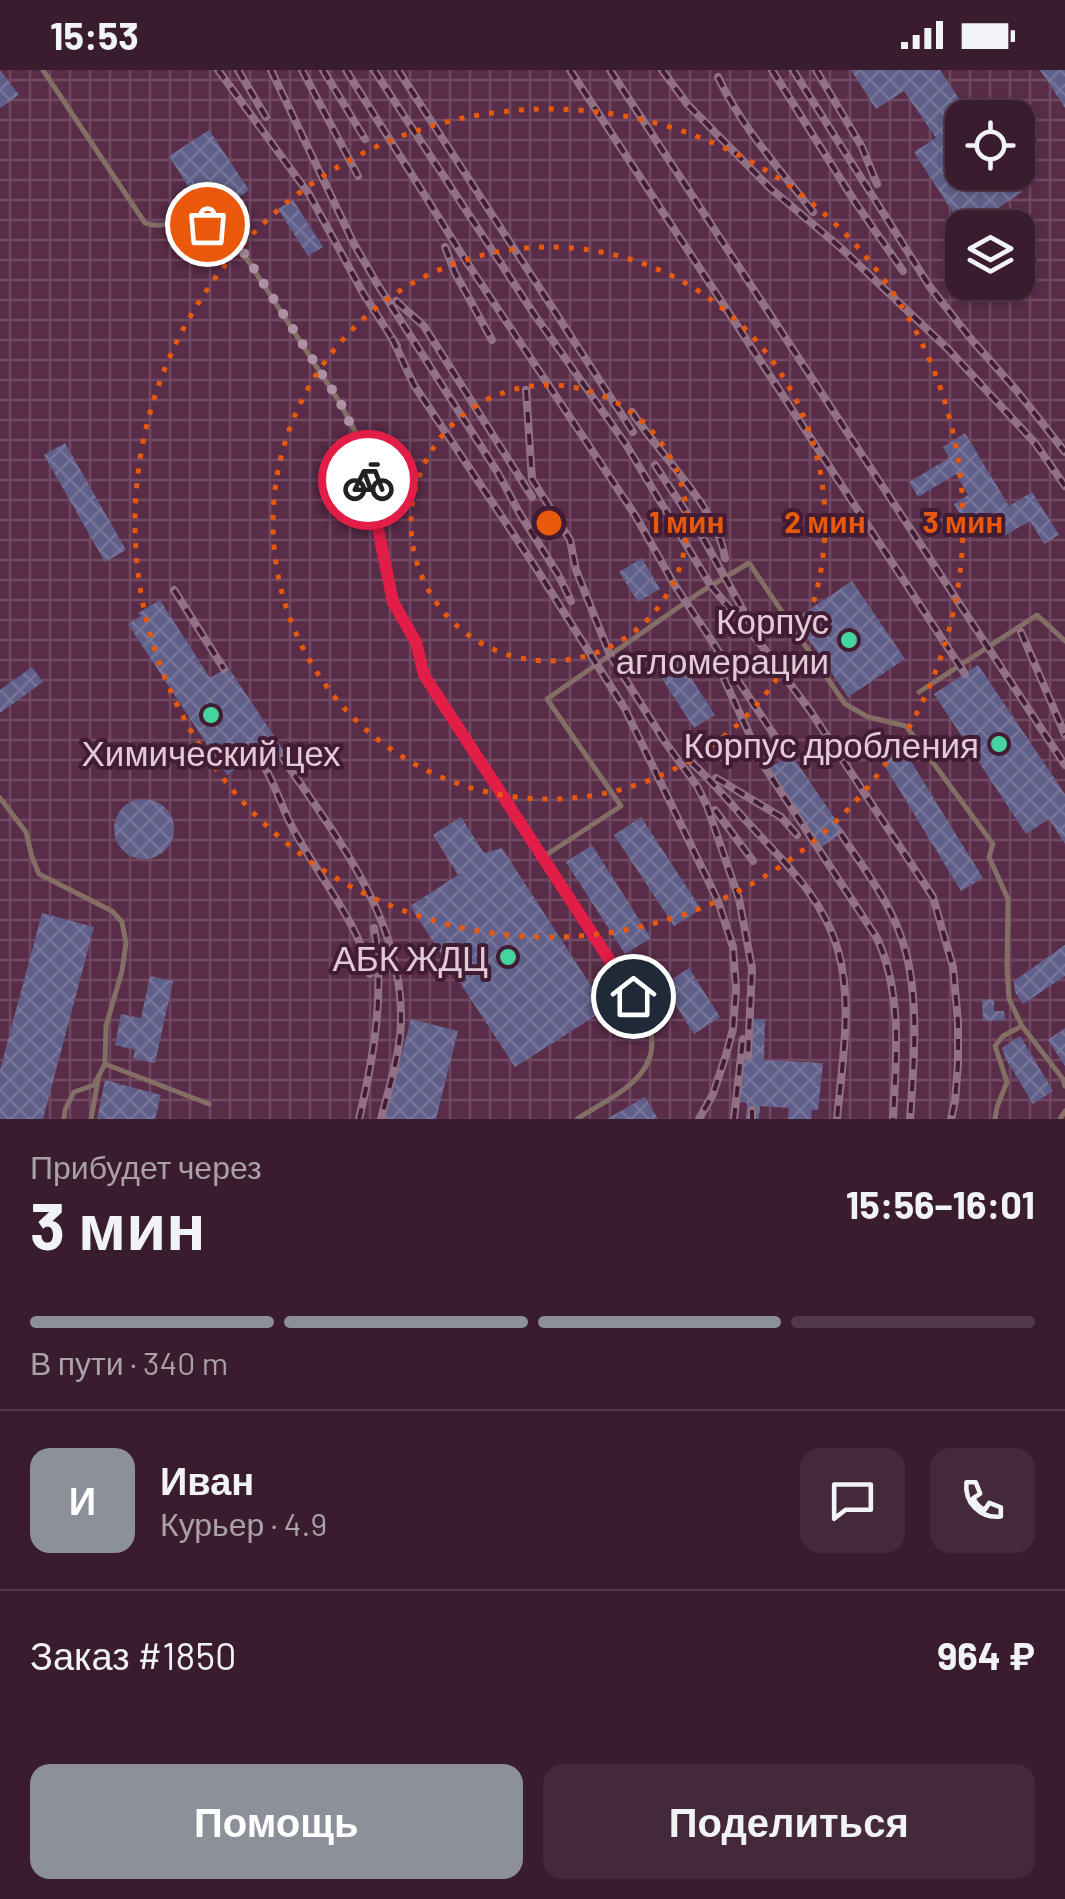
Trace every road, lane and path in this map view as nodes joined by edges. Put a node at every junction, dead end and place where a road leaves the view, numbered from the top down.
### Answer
1 (43, 70) edge
2 (1065, 640) edge
3 (919, 692) dead end
4 (0, 798) edge
5 (544, 857) junction
6 (1022, 1026) junction
7 (106, 1064) junction
8 (98, 1077) junction
9 (1065, 1086) edge
10 (209, 1104) dead end
11 (1065, 1111) edge
12 (64, 1119) edge
13 (91, 1119) edge
14 (577, 1119) edge
15 (994, 1119) edge
16 (1060, 1119) edge

1 - 5 lane
2 - 3 lane
4 - 7 lane
5 - 6 lane
5 - 14 lane
6 - 9 lane
6 - 15 lane
7 - 8 lane
7 - 10 lane
8 - 12 lane
8 - 13 lane
11 - 16 lane

